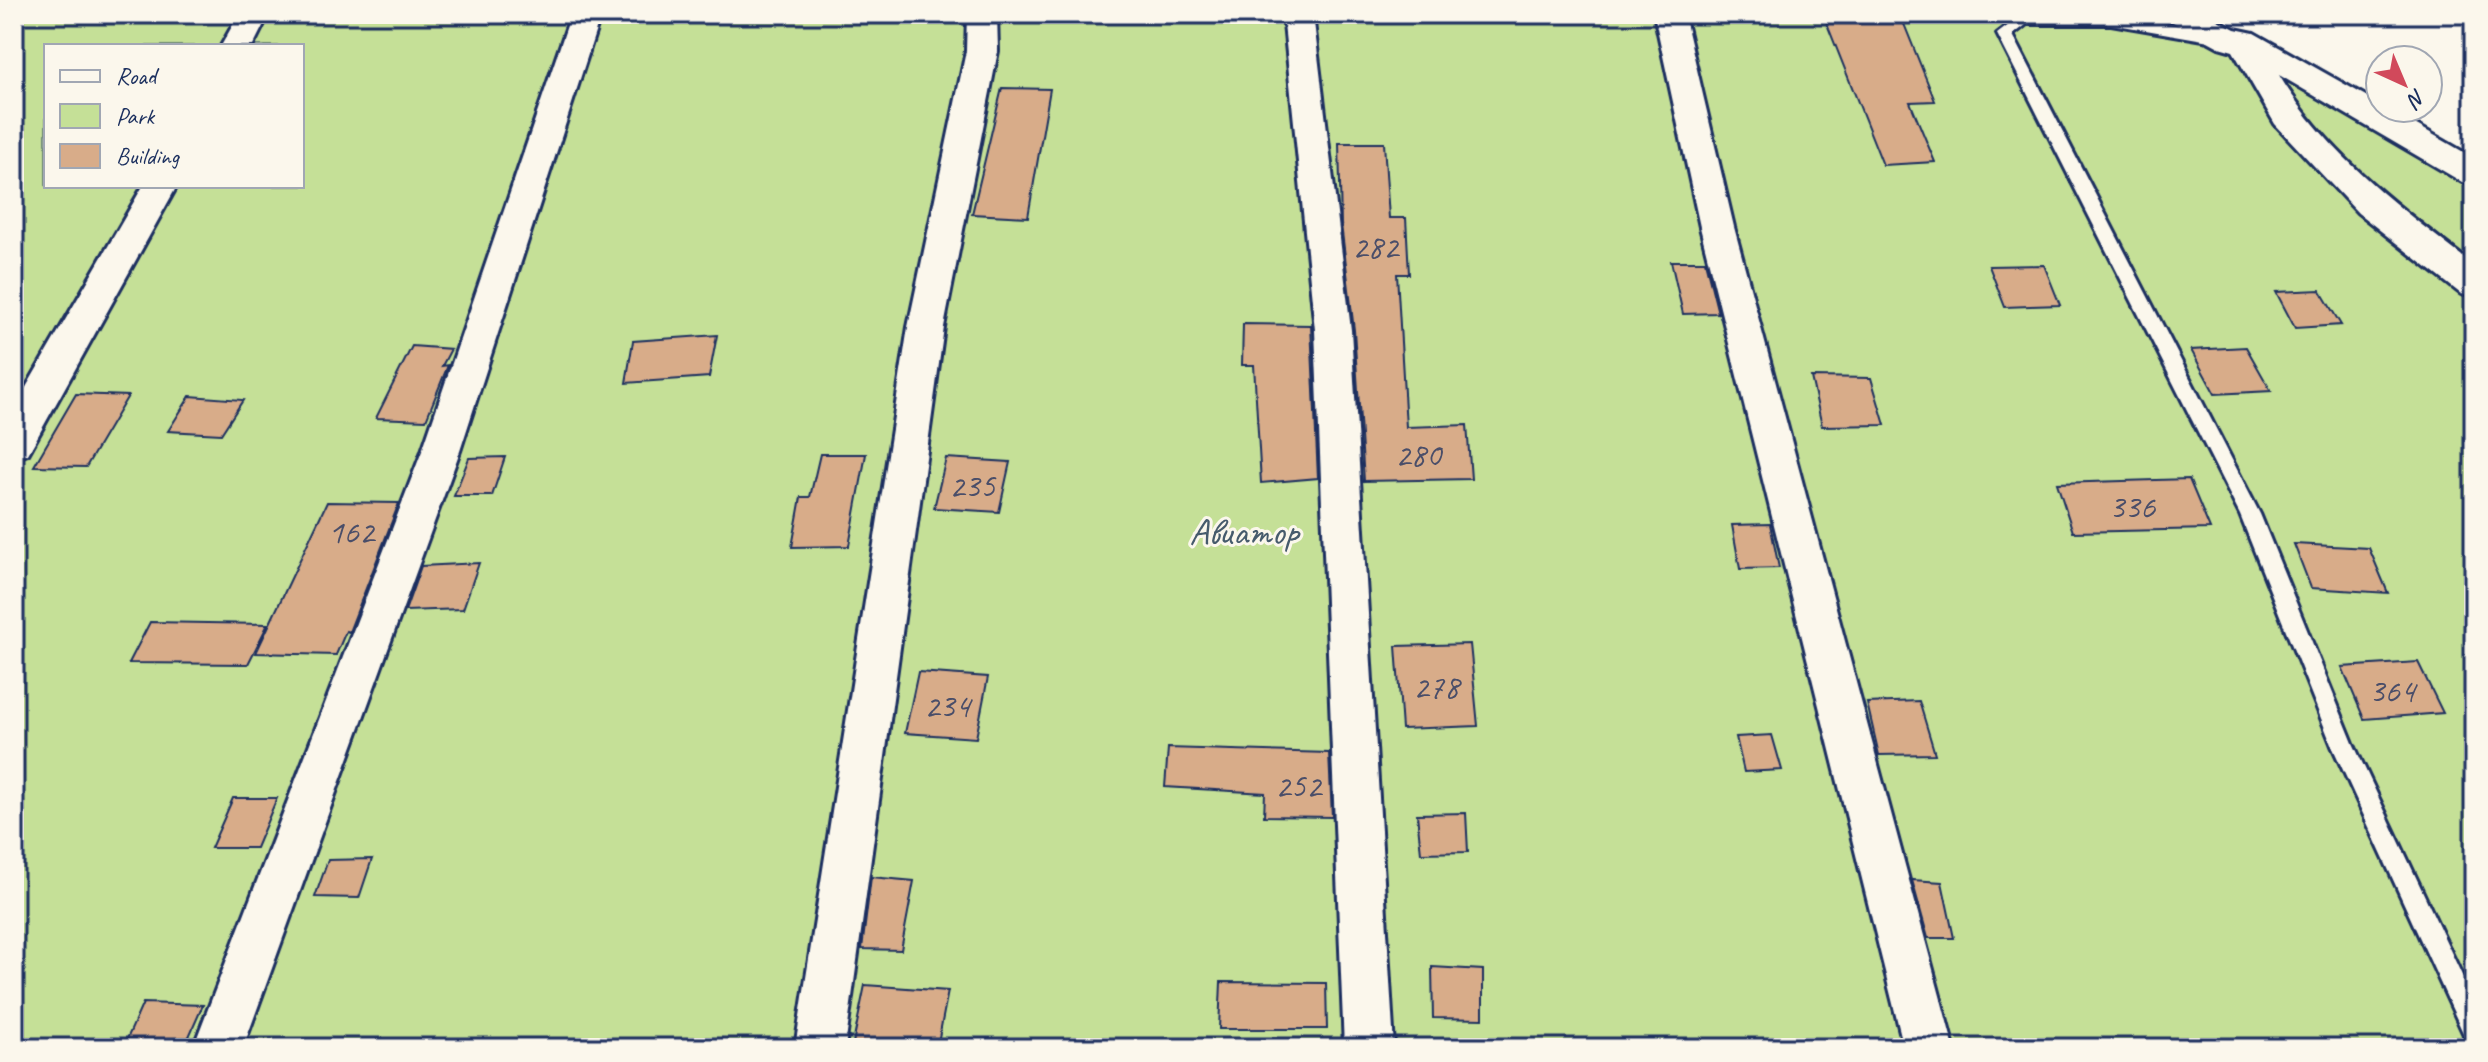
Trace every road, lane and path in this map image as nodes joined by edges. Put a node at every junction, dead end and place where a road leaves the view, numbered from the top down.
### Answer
1 (254, 14) edge
2 (586, 14) edge
3 (982, 14) edge
4 (1298, 14) edge
5 (1669, 14) edge
6 (2182, 14) edge
7 (2237, 40) junction
8 (238, 44) edge
9 (2474, 173) edge
10 (159, 188) edge
11 (2474, 284) edge
12 (14, 443) edge
13 (2474, 1028) edge
14 (218, 1048) edge
15 (820, 1048) edge
16 (1369, 1048) edge
17 (1929, 1048) edge

1 - 8 street
2 - 14 street
3 - 15 street
4 - 16 street
5 - 17 street
6 - 7 street
7 - 9 street
7 - 11 street
7 - 13 lane
10 - 12 street

